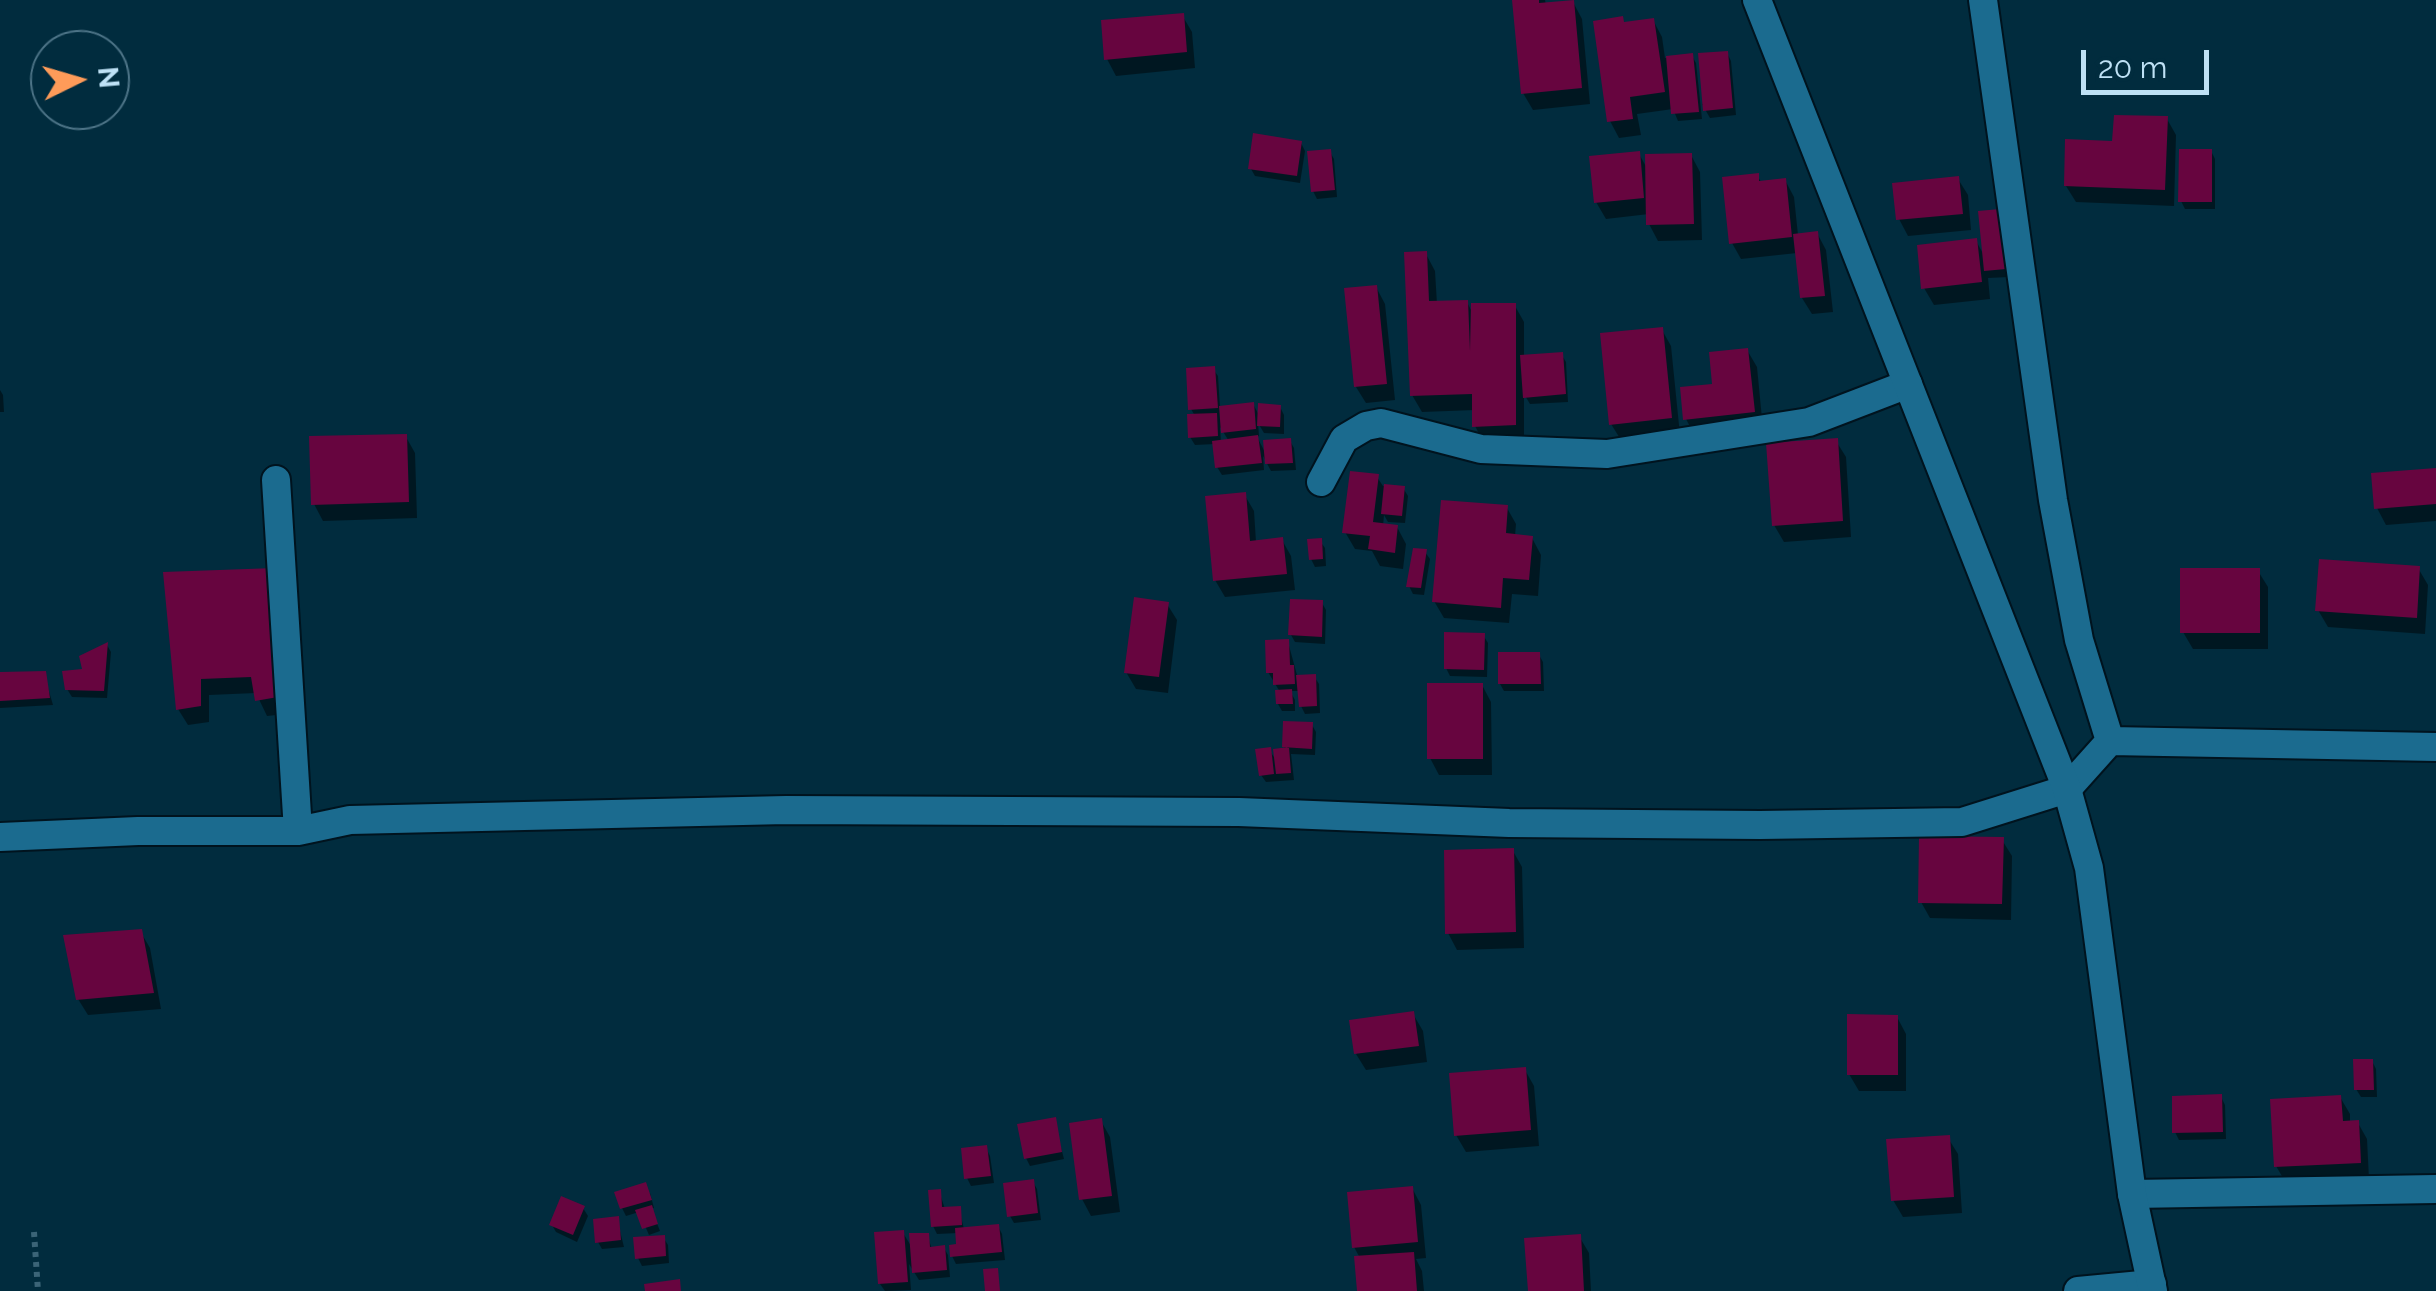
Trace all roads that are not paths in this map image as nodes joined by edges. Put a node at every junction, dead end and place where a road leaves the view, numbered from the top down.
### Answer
1 (1756, 0) edge
2 (1983, 0) edge
3 (1908, 384) junction
4 (276, 480) dead end
5 (1321, 482) dead end
6 (2110, 741) junction
7 (2436, 747) edge
8 (2067, 789) junction
9 (298, 831) junction
10 (0, 837) edge
11 (2436, 1189) edge
12 (2132, 1194) junction
13 (2153, 1288) edge
14 (2078, 1291) edge

1 - 3 street
2 - 6 street
3 - 5 street
3 - 8 street
4 - 9 street
6 - 7 street
6 - 8 street
8 - 9 street
8 - 12 street
9 - 10 street
11 - 12 street
12 - 13 street
13 - 14 street

